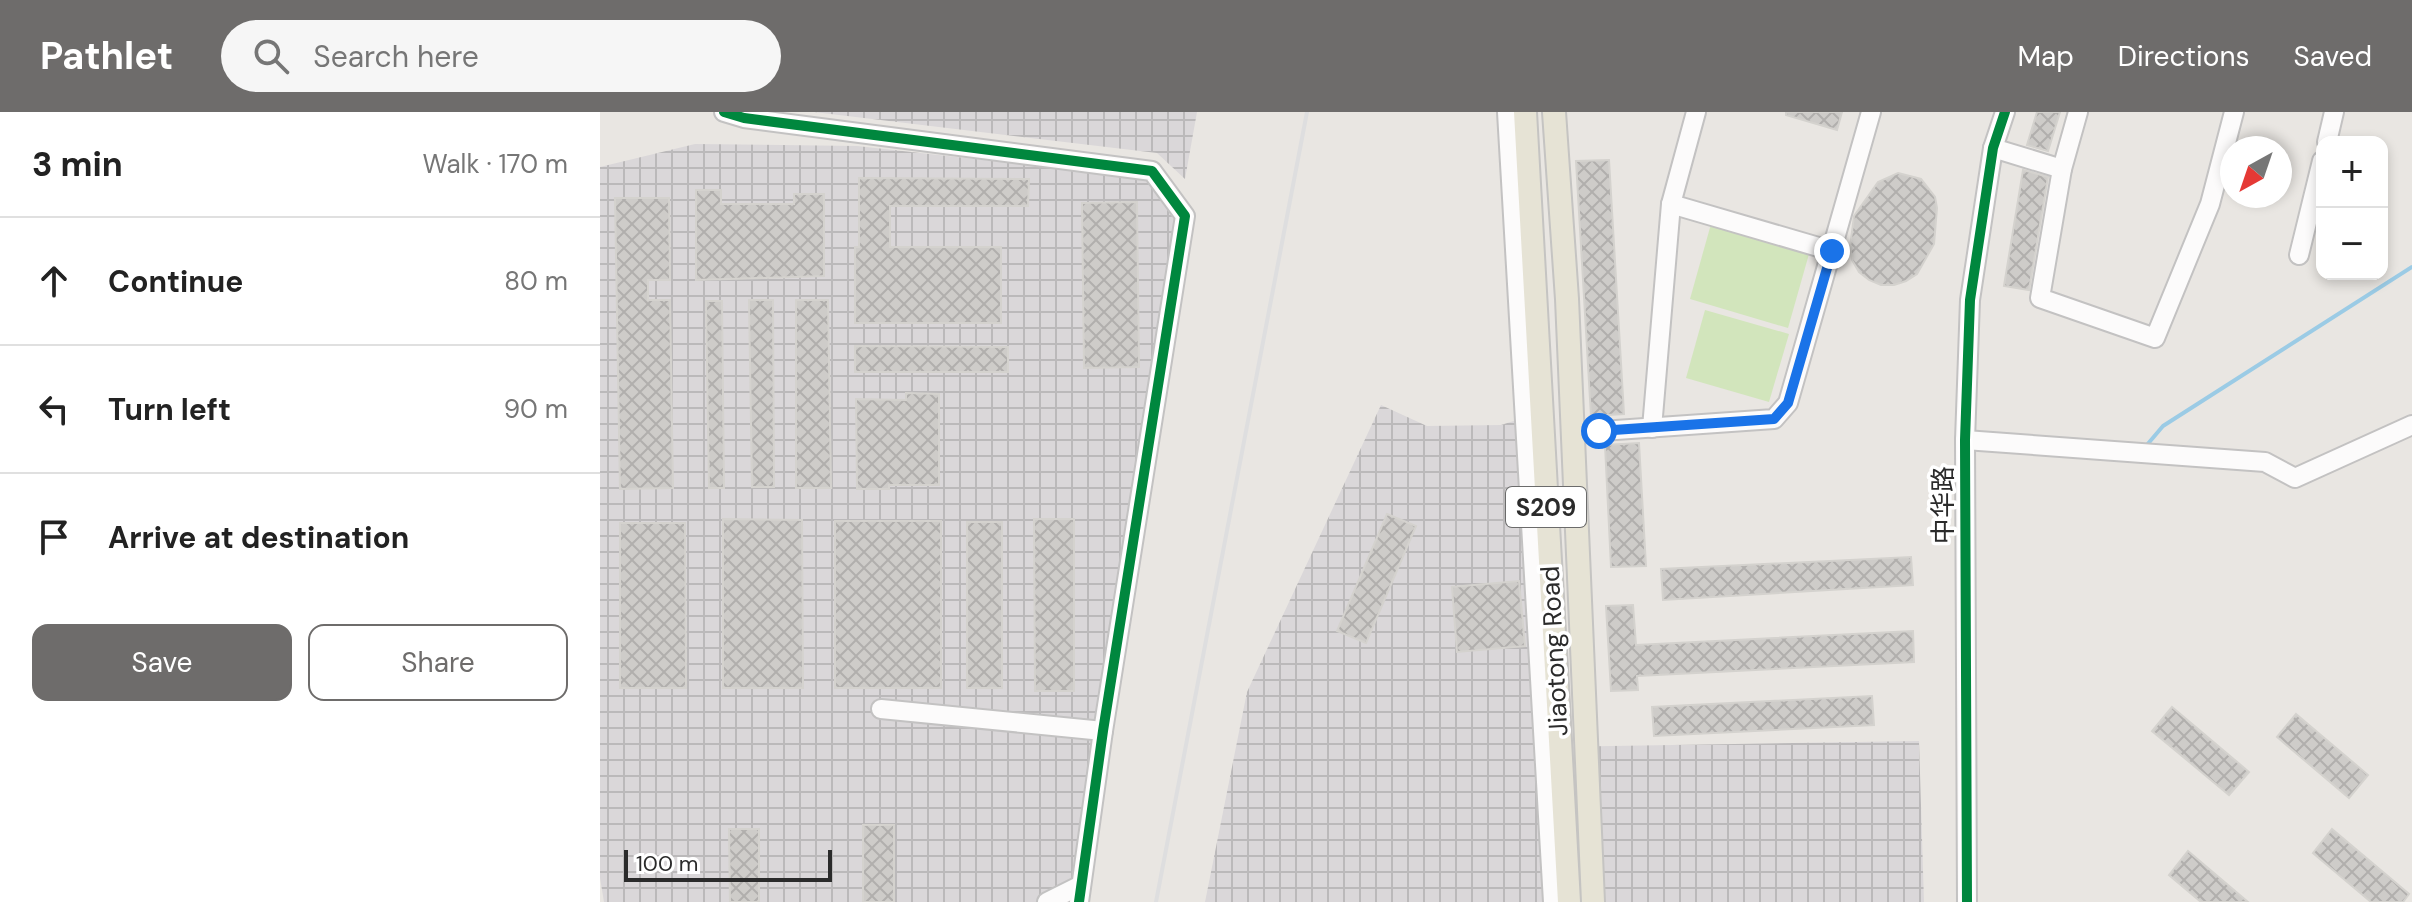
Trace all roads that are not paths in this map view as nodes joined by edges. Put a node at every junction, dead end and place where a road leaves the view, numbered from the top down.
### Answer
1 (724, 112) edge
2 (1507, 112) edge
3 (1525, 112) edge
4 (1554, 112) edge
5 (1696, 112) edge
6 (1871, 112) edge
7 (2004, 112) edge
8 (2078, 112) edge
9 (2234, 112) edge
10 (2334, 112) edge
11 (2328, 136) edge
12 (1993, 148) junction
13 (2062, 169) junction
14 (2316, 186) edge
15 (1671, 204) junction
16 (1832, 251) junction
17 (2299, 255) dead end
18 (2412, 425) edge
19 (1652, 428) junction
20 (1573, 433) junction
21 (1965, 440) junction
22 (881, 709) dead end
23 (1103, 731) junction
24 (1080, 893) edge
25 (1047, 902) edge
26 (1553, 902) edge
27 (1569, 902) edge
28 (1593, 902) edge
29 (1967, 902) edge

1 - 23 street
2 - 26 street
3 - 27 main road, Jiaotong Road / S209
4 - 20 main road, Jiaotong Road / S209
5 - 15 street
6 - 16 street
7 - 12 street, 中华路
8 - 13 street
9 - 13 street
10 - 11 street
12 - 13 street
12 - 21 street, 中华路
14 - 17 street
15 - 16 street
15 - 19 street
16 - 19 street
18 - 21 street
19 - 20 street
20 - 28 main road, Jiaotong Road / S209
21 - 29 street, 中华路
22 - 23 street
23 - 24 street
24 - 25 street

